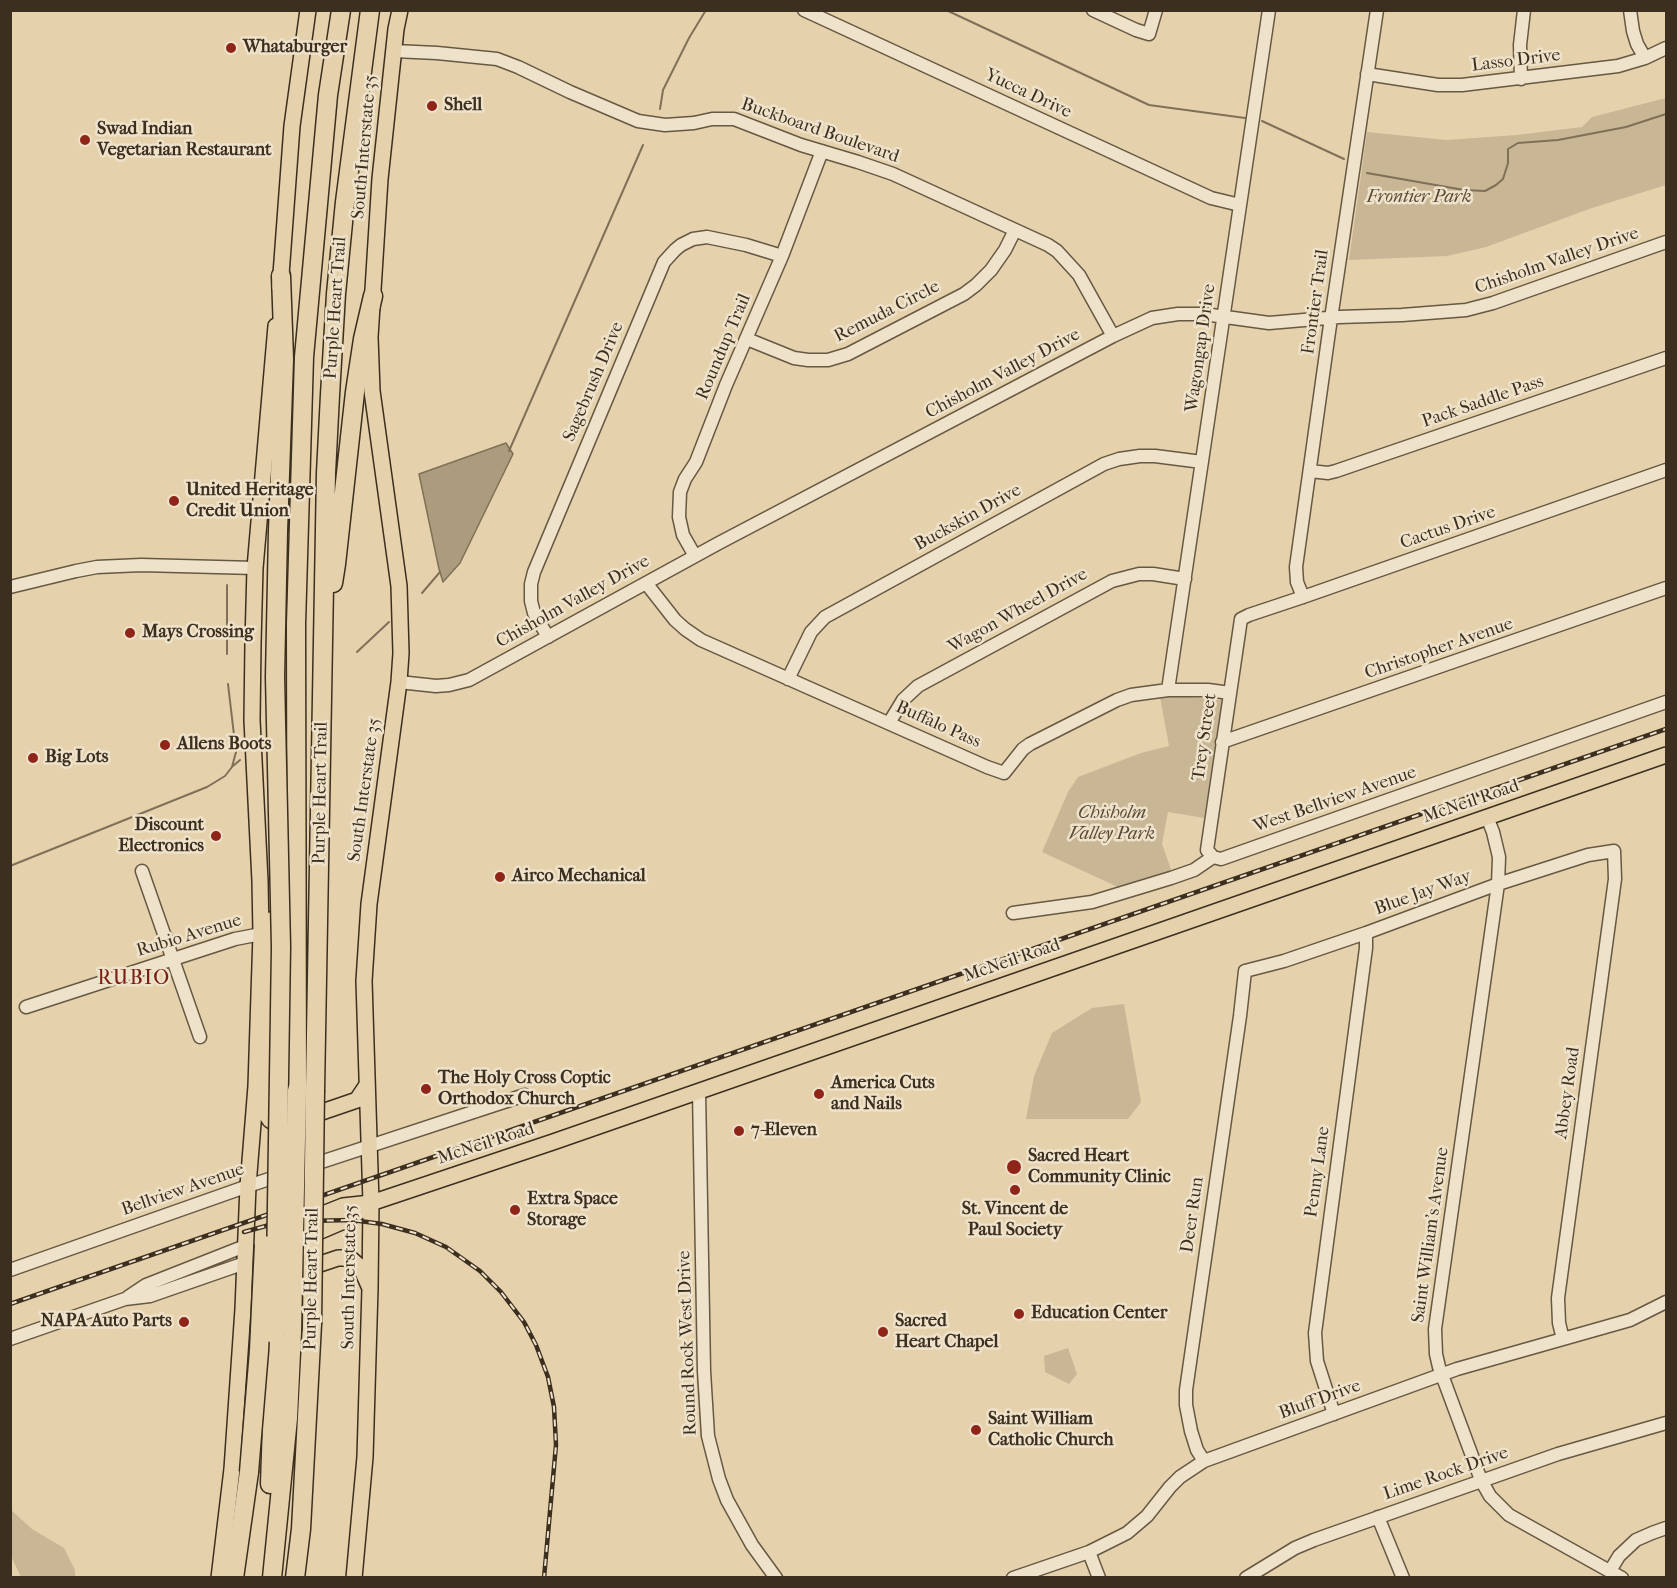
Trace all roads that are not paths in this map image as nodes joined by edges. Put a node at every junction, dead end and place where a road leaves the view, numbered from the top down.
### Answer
1 (308, 10) edge
2 (341, 10) edge
3 (370, 10) edge
4 (400, 10) edge
5 (804, 10) edge
6 (1093, 10) edge
7 (1156, 10) edge
8 (1269, 10) edge
9 (1377, 10) edge
10 (1524, 10) edge
11 (1630, 10) edge
12 (1666, 48) edge
13 (394, 51) junction
14 (1645, 58) junction
15 (1367, 74) junction
16 (1521, 79) junction
17 (822, 151) junction
18 (1240, 205) junction
19 (1015, 230) junction
20 (1666, 242) edge
21 (782, 256) junction
22 (281, 276) junction
23 (373, 296) junction
24 (1223, 317) junction
25 (1332, 318) junction
26 (1113, 336) junction
27 (747, 339) junction
28 (1666, 358) edge
29 (1202, 462) junction
30 (1666, 470) edge
31 (1310, 471) junction
32 (695, 556) junction
33 (255, 568) junction
34 (1185, 579) junction
35 (646, 584) junction
36 (10, 587) edge
37 (1666, 588) edge
38 (1303, 597) junction
39 (1241, 619) joint
40 (296, 624) junction
41 (324, 629) junction
42 (548, 637) junction
43 (788, 679) junction
44 (399, 682) junction
45 (1168, 690) junction
46 (1230, 693) junction
47 (1664, 703) edge
48 (889, 723) junction
49 (1222, 742) junction
50 (1666, 755) edge
51 (1487, 817) junction
52 (1614, 851) joint
53 (1213, 857) junction
54 (142, 871) dead end
55 (1498, 884) junction
56 (1013, 913) dead end
57 (1366, 933) junction
58 (261, 934) junction
59 (173, 959) junction
60 (1245, 971) joint
61 (26, 1007) dead end
62 (200, 1037) dead end
63 (367, 1085) junction
64 (256, 1086) junction
65 (306, 1090) junction
66 (699, 1090) junction
67 (525, 1095) dead end
68 (369, 1146) junction
69 (248, 1186) junction
70 (370, 1203) junction
71 (245, 1246) junction
72 (245, 1263) junction
73 (10, 1270) edge
74 (370, 1288) junction
75 (125, 1299) junction
76 (1666, 1302) edge
77 (243, 1309) junction
78 (283, 1333) junction
79 (10, 1339) edge
80 (1563, 1339) junction
81 (1443, 1374) junction
82 (1334, 1414) junction
83 (1666, 1423) edge
84 (1204, 1461) junction
85 (1481, 1480) junction
86 (1378, 1517) junction
87 (1666, 1528) edge
88 (301, 1529) junction
89 (1089, 1552) junction
90 (273, 1571) edge
91 (1616, 1574) edge
92 (219, 1578) edge
93 (234, 1578) edge
94 (295, 1578) edge
95 (306, 1578) edge
96 (354, 1578) edge
97 (776, 1578) edge
98 (1013, 1578) edge
99 (1099, 1578) edge
100 (1246, 1578) edge
101 (1403, 1578) edge

1 - 22 main road
2 - 40 highway, Purple Heart Trail
3 - 41 highway, Purple Heart Trail
4 - 13 main road, South Interstate 35
5 - 18 street, Yucca Drive
6 - 7 street
8 - 18 street, Wagongap Drive
9 - 15 street, Frontier Trail
10 - 16 street
11 - 14 street
12 - 14 street, Lasso Drive
13 - 17 street, Buckboard Boulevard
13 - 23 main road, South Interstate 35
14 - 16 street, Lasso Drive
15 - 16 street, Lasso Drive
15 - 25 street, Frontier Trail
17 - 19 street, Buckboard Boulevard
17 - 21 street, Roundup Trail
18 - 24 street, Wagongap Drive
19 - 26 street, Buckboard Boulevard
19 - 27 street, Remuda Circle
20 - 25 street, Chisholm Valley Drive
21 - 27 street, Roundup Trail
21 - 42 street, Sagebrush Drive
22 - 33 main road
22 - 78 highway, bridge
23 - 41 highway
23 - 44 main road, South Interstate 35
24 - 25 street, Chisholm Valley Drive
24 - 26 street, Chisholm Valley Drive
24 - 29 street, Wagongap Drive
25 - 31 street, Frontier Trail
26 - 32 street, Chisholm Valley Drive
27 - 32 street, Roundup Trail
28 - 31 street, Pack Saddle Pass
29 - 34 street, Wagongap Drive
29 - 43 street, Buckskin Drive
30 - 38 street, Cactus Drive
31 - 38 street, Frontier Trail
32 - 35 street, Chisholm Valley Drive
33 - 36 street
33 - 58 main road
34 - 45 street, Wagongap Drive
34 - 48 street, Wagon Wheel Drive
35 - 42 street, Chisholm Valley Drive
35 - 43 street, Buffalo Pass
37 - 49 street, Christopher Avenue
38 - 39 street, Cactus Drive
39 - 46 street, Trey Street
40 - 65 highway, Purple Heart Trail
40 - 93 highway, bridge
41 - 65 highway, Purple Heart Trail
42 - 44 street, Chisholm Valley Drive
43 - 48 street, Buffalo Pass
44 - 63 main road, South Interstate 35
45 - 46 street, Buffalo Pass
45 - 48 street, Buffalo Pass
46 - 49 street, Trey Street
47 - 53 street, West Bellview Avenue
49 - 53 street, Trey Street
50 - 51 main road, McNeil Road
51 - 55 street, Saint William's Avenue
51 - 66 main road, McNeil Road
52 - 55 street, Blue Jay Way
52 - 80 street, Abbey Road
53 - 56 street, West Bellview Avenue
54 - 59 street
55 - 57 street, Blue Jay Way
55 - 81 street, Saint William's Avenue
57 - 60 street, Blue Jay Way
57 - 82 street, Penny Lane
58 - 59 street, Rubio Avenue
58 - 64 main road
59 - 61 street, Rubio Avenue
59 - 62 street
60 - 84 street, Deer Run
63 - 64 main road
63 - 68 main road, South Interstate 35
64 - 69 main road
65 - 78 highway, Purple Heart Trail, bridge
65 - 88 highway, Purple Heart Trail, bridge
66 - 70 main road, McNeil Road
66 - 97 street, Round Rock West Drive
67 - 68 street, Bellview Avenue
68 - 69 street, Bellview Avenue
68 - 70 main road, South Interstate 35
69 - 71 main road
69 - 73 street, Bellview Avenue
70 - 71 main road, McNeil Road
70 - 72 main road, McNeil Road
70 - 74 main road, South Interstate 35
71 - 72 main road
71 - 75 street
72 - 75 street
72 - 77 main road
74 - 77 main road
74 - 96 main road, South Interstate 35
75 - 79 street
76 - 80 street, Bluff Drive
77 - 92 main road
78 - 90 highway, Purple Heart Trail
80 - 81 street, Bluff Drive
81 - 82 street, Bluff Drive
81 - 85 street, Saint William's Avenue
82 - 84 street, Bluff Drive
83 - 85 street, Lime Rock Drive
84 - 89 street, Bluff Drive
85 - 86 street, Lime Rock Drive
85 - 91 street, Saint William's Avenue
86 - 100 street, Lime Rock Drive
86 - 101 street
87 - 91 street
88 - 94 highway, Purple Heart Trail
88 - 95 highway
89 - 98 street, Bluff Drive
89 - 99 street

